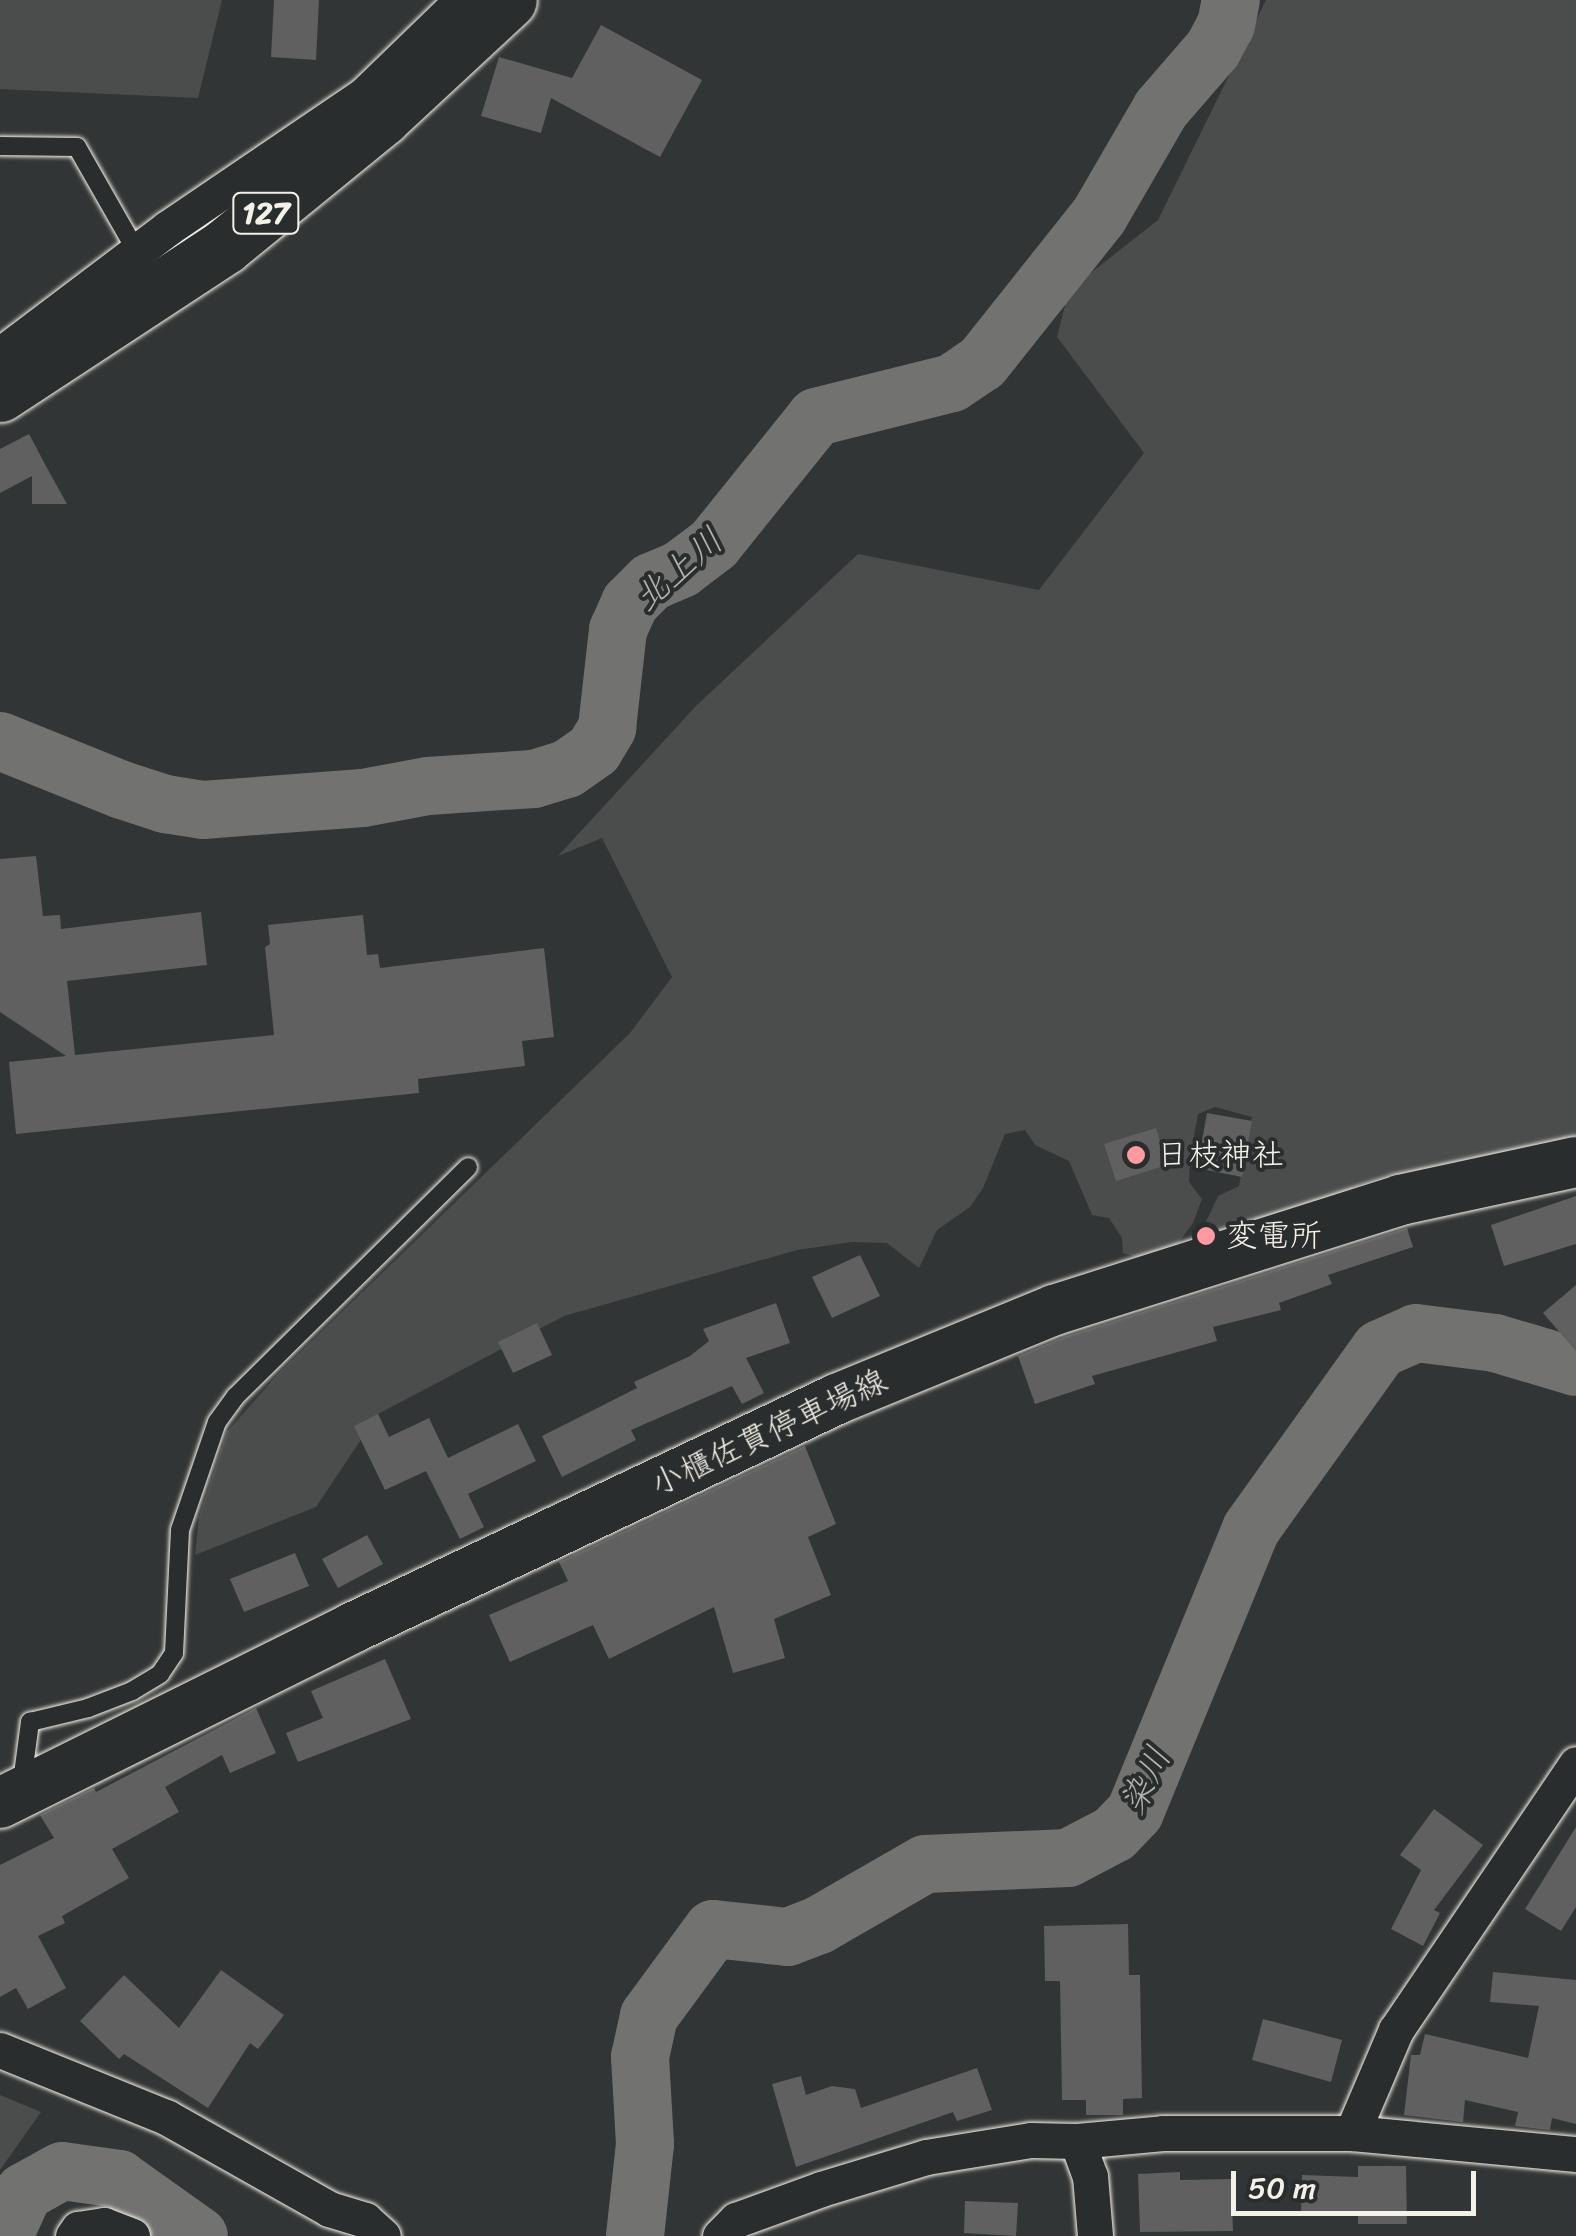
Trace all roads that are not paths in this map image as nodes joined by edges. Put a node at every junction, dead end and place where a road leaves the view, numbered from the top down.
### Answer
1 (462, 0) edge
2 (508, 0) edge
3 (0, 146) edge
4 (137, 252) junction
5 (0, 355) edge
6 (0, 394) edge
7 (1576, 1162) edge
8 (468, 1167) dead end
9 (1576, 1764) edge
10 (10, 1798) edge
11 (0, 2051) edge
12 (1352, 2133) junction
13 (1077, 2142) junction
14 (1576, 2154) edge
15 (73, 2236) edge
16 (132, 2236) edge
17 (383, 2236) edge
18 (720, 2236) edge
19 (1095, 2236) edge

1 - 4 street
2 - 6 highway, 127
3 - 4 lane
4 - 5 street
7 - 10 main road, 小櫃佐貫停車場線
8 - 10 lane
9 - 12 street
11 - 17 street
12 - 13 street
12 - 14 street
13 - 18 street
13 - 19 street
15 - 16 street

